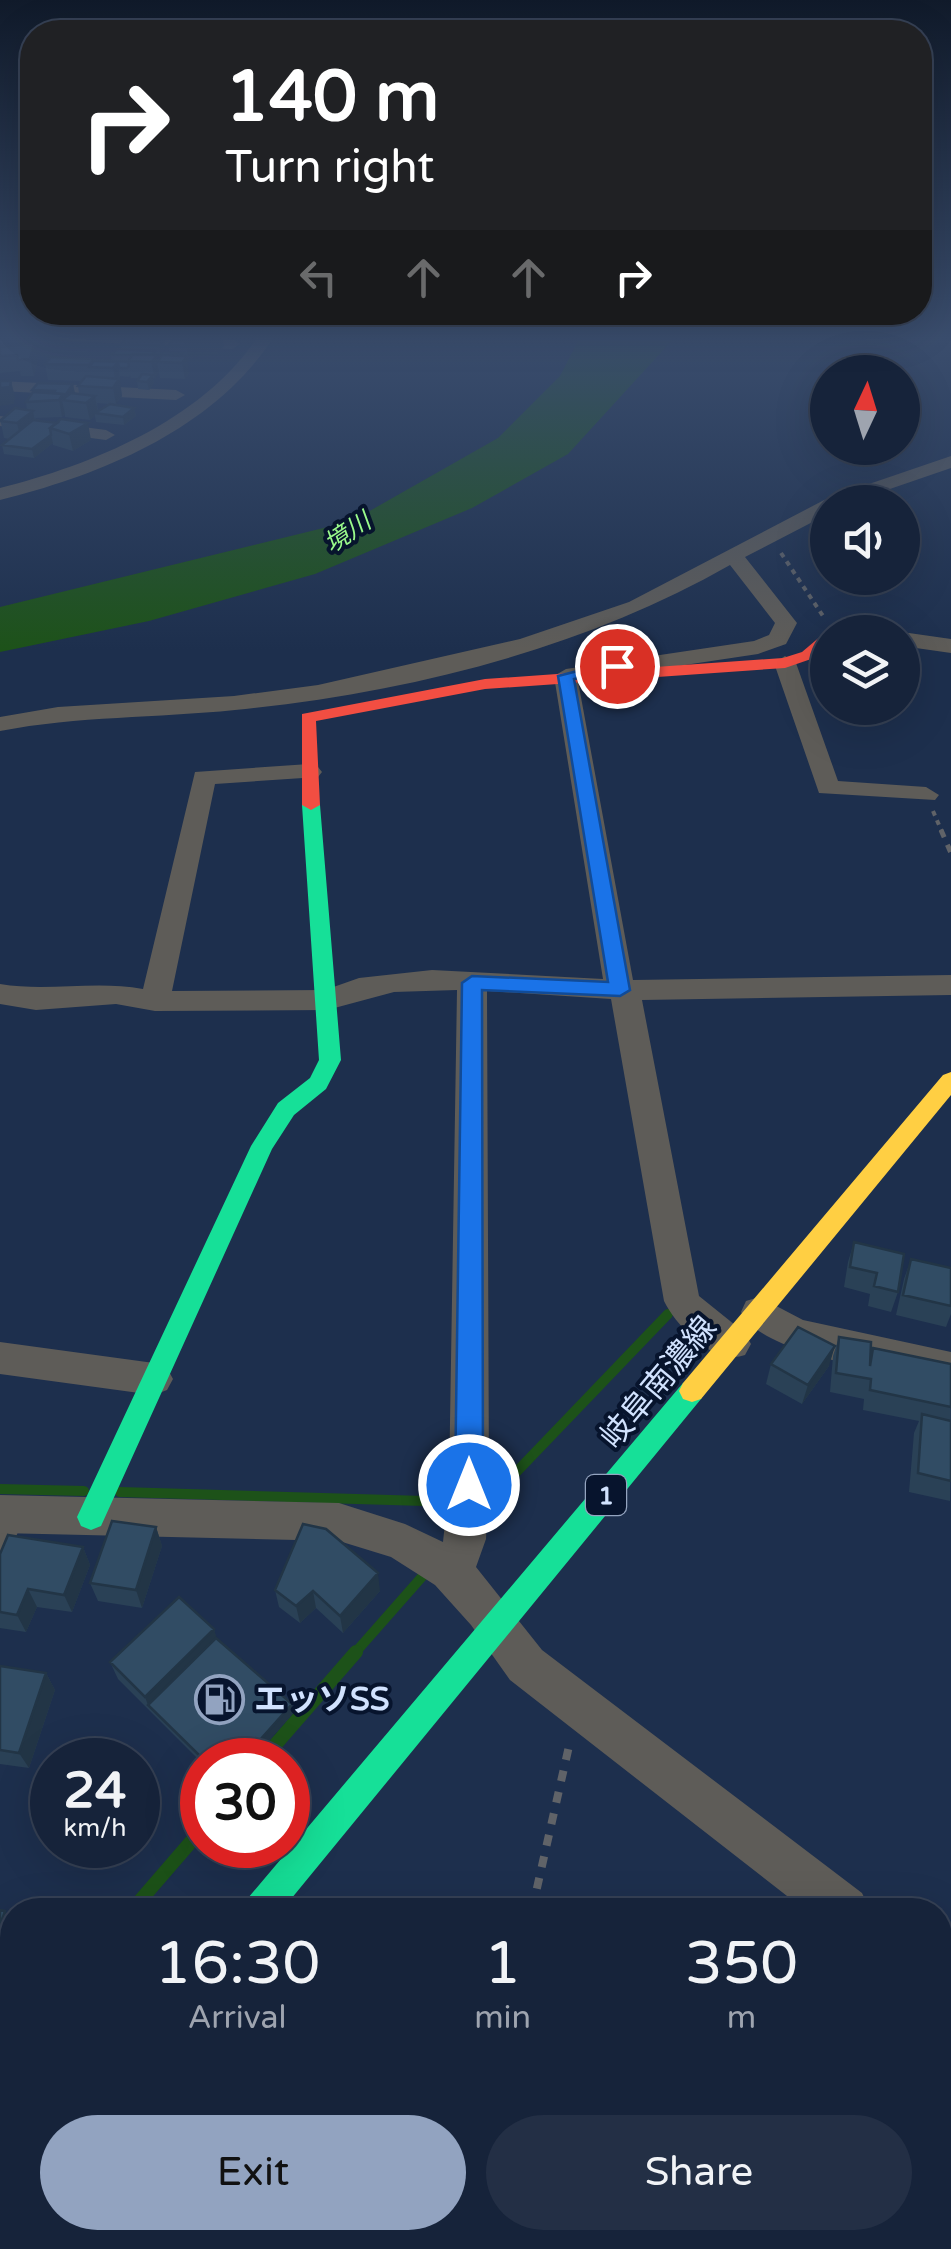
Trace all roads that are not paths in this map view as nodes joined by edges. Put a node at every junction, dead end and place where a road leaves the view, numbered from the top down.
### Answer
1 (139, 440) edge
2 (951, 462) edge
3 (885, 485) edge
4 (0, 494) edge
5 (810, 514) edge
6 (733, 554) junction
7 (920, 642) edge
8 (951, 646) edge
9 (810, 652) edge
10 (784, 663) junction
11 (566, 676) junction
12 (0, 724) edge
13 (308, 772) junction
14 (926, 794) road end
15 (472, 983) junction
16 (951, 985) edge
17 (620, 990) junction
18 (0, 994) edge
19 (155, 1000) junction
20 (327, 1000) junction
21 (951, 1080) edge
22 (760, 1312) junction
23 (732, 1344) junction
24 (0, 1358) edge
25 (951, 1368) edge
26 (154, 1379) junction
27 (91, 1516) junction
28 (5, 1526) edge
29 (454, 1570) junction
30 (500, 1624) junction
31 (270, 1898) edge
32 (828, 1898) edge

1 - 4 street
2 - 3 street
5 - 6 street
6 - 11 street
6 - 12 street
7 - 8 street
9 - 10 street
10 - 11 street
10 - 14 street
11 - 13 street
11 - 17 street
13 - 19 street
13 - 20 street
15 - 17 street
15 - 20 street
15 - 29 street
16 - 17 street
17 - 23 street
18 - 19 street
19 - 20 street
20 - 26 street
21 - 22 street, 岐阜南濃線 / 1
22 - 23 street, 岐阜南濃線 / 1
22 - 25 street
23 - 30 street, 岐阜南濃線 / 1
24 - 26 street
26 - 27 street
27 - 28 street
27 - 29 street
29 - 30 street
30 - 31 street, 岐阜南濃線 / 1
30 - 32 street

